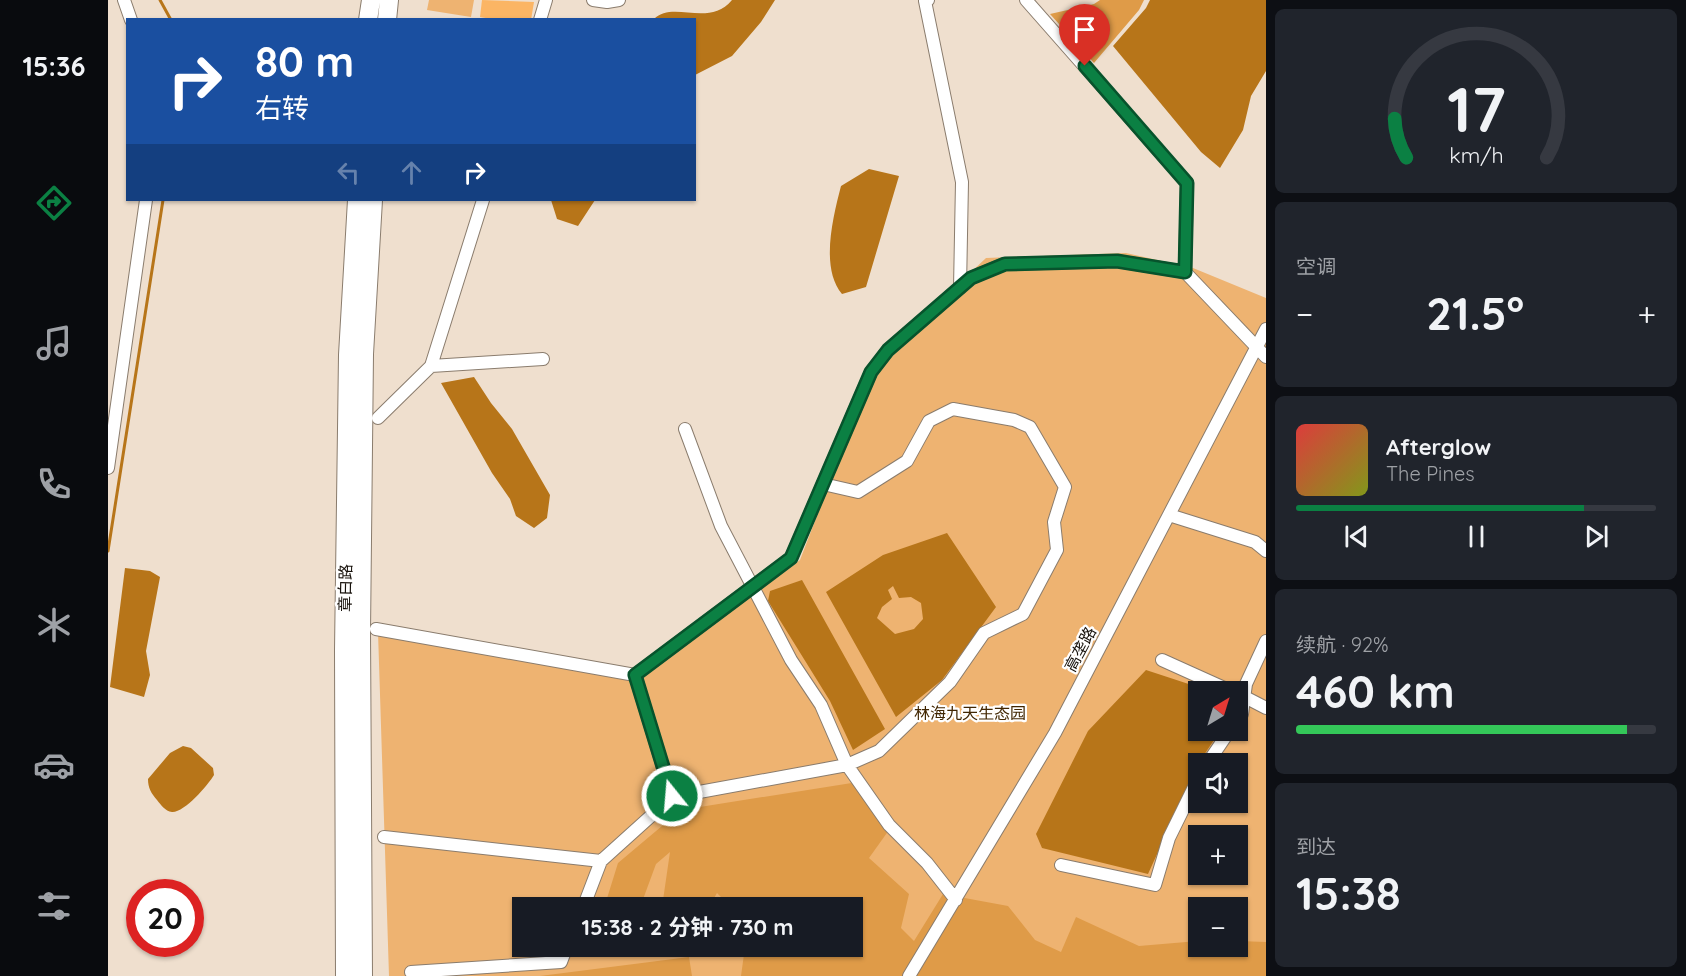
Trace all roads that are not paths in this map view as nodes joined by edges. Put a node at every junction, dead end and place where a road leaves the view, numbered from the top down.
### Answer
1 (124, 0) edge
2 (371, 0) edge
3 (389, 0) edge
4 (546, 0) edge
5 (593, 0) edge
6 (619, 0) edge
7 (928, 0) edge
8 (1026, 0) edge
9 (130, 18) edge
10 (368, 18) edge
11 (387, 18) edge
12 (541, 18) edge
13 (146, 201) edge
14 (357, 201) edge
15 (373, 201) edge
16 (483, 201) edge
17 (1185, 272) junction
18 (960, 288) junction
19 (1266, 329) edge
20 (1257, 347) junction
21 (1266, 357) edge
22 (543, 359) dead end
23 (431, 366) junction
24 (378, 417) dead end
25 (685, 429) dead end
26 (108, 468) edge
27 (823, 484) junction
28 (1169, 515) junction
29 (1266, 551) edge
30 (752, 587) junction
31 (376, 630) dead end
32 (1266, 641) edge
33 (1162, 660) dead end
34 (635, 675) junction
35 (1209, 681) edge
36 (1247, 681) edge
37 (1248, 699) edge
38 (1266, 708) edge
39 (847, 765) junction
40 (672, 796) junction
41 (1188, 799) edge
42 (384, 837) dead end
43 (601, 861) junction
44 (1061, 865) dead end
45 (587, 897) edge
46 (956, 900) junction
47 (563, 957) edge
48 (411, 972) dead end
49 (345, 976) edge
50 (363, 976) edge
51 (909, 976) edge

1 - 9 street
2 - 10 highway
3 - 11 highway
4 - 12 street
5 - 6 street
7 - 18 street
8 - 17 street
13 - 26 street
14 - 49 highway, 章白路
15 - 50 highway, 章白路
16 - 23 street
17 - 18 street
17 - 20 street
18 - 27 street
19 - 20 street, 高垄路
20 - 21 street
20 - 28 street, 高垄路
22 - 23 street
23 - 24 street
25 - 30 street
27 - 30 street
27 - 39 street
28 - 29 street
28 - 46 street, 高垄路
30 - 34 street
30 - 39 street
31 - 34 street
32 - 36 street
33 - 35 street
34 - 40 street
37 - 38 street
39 - 40 street
39 - 46 street
40 - 43 street
41 - 44 street
42 - 43 street
43 - 45 street
46 - 51 street, 高垄路
47 - 48 street

